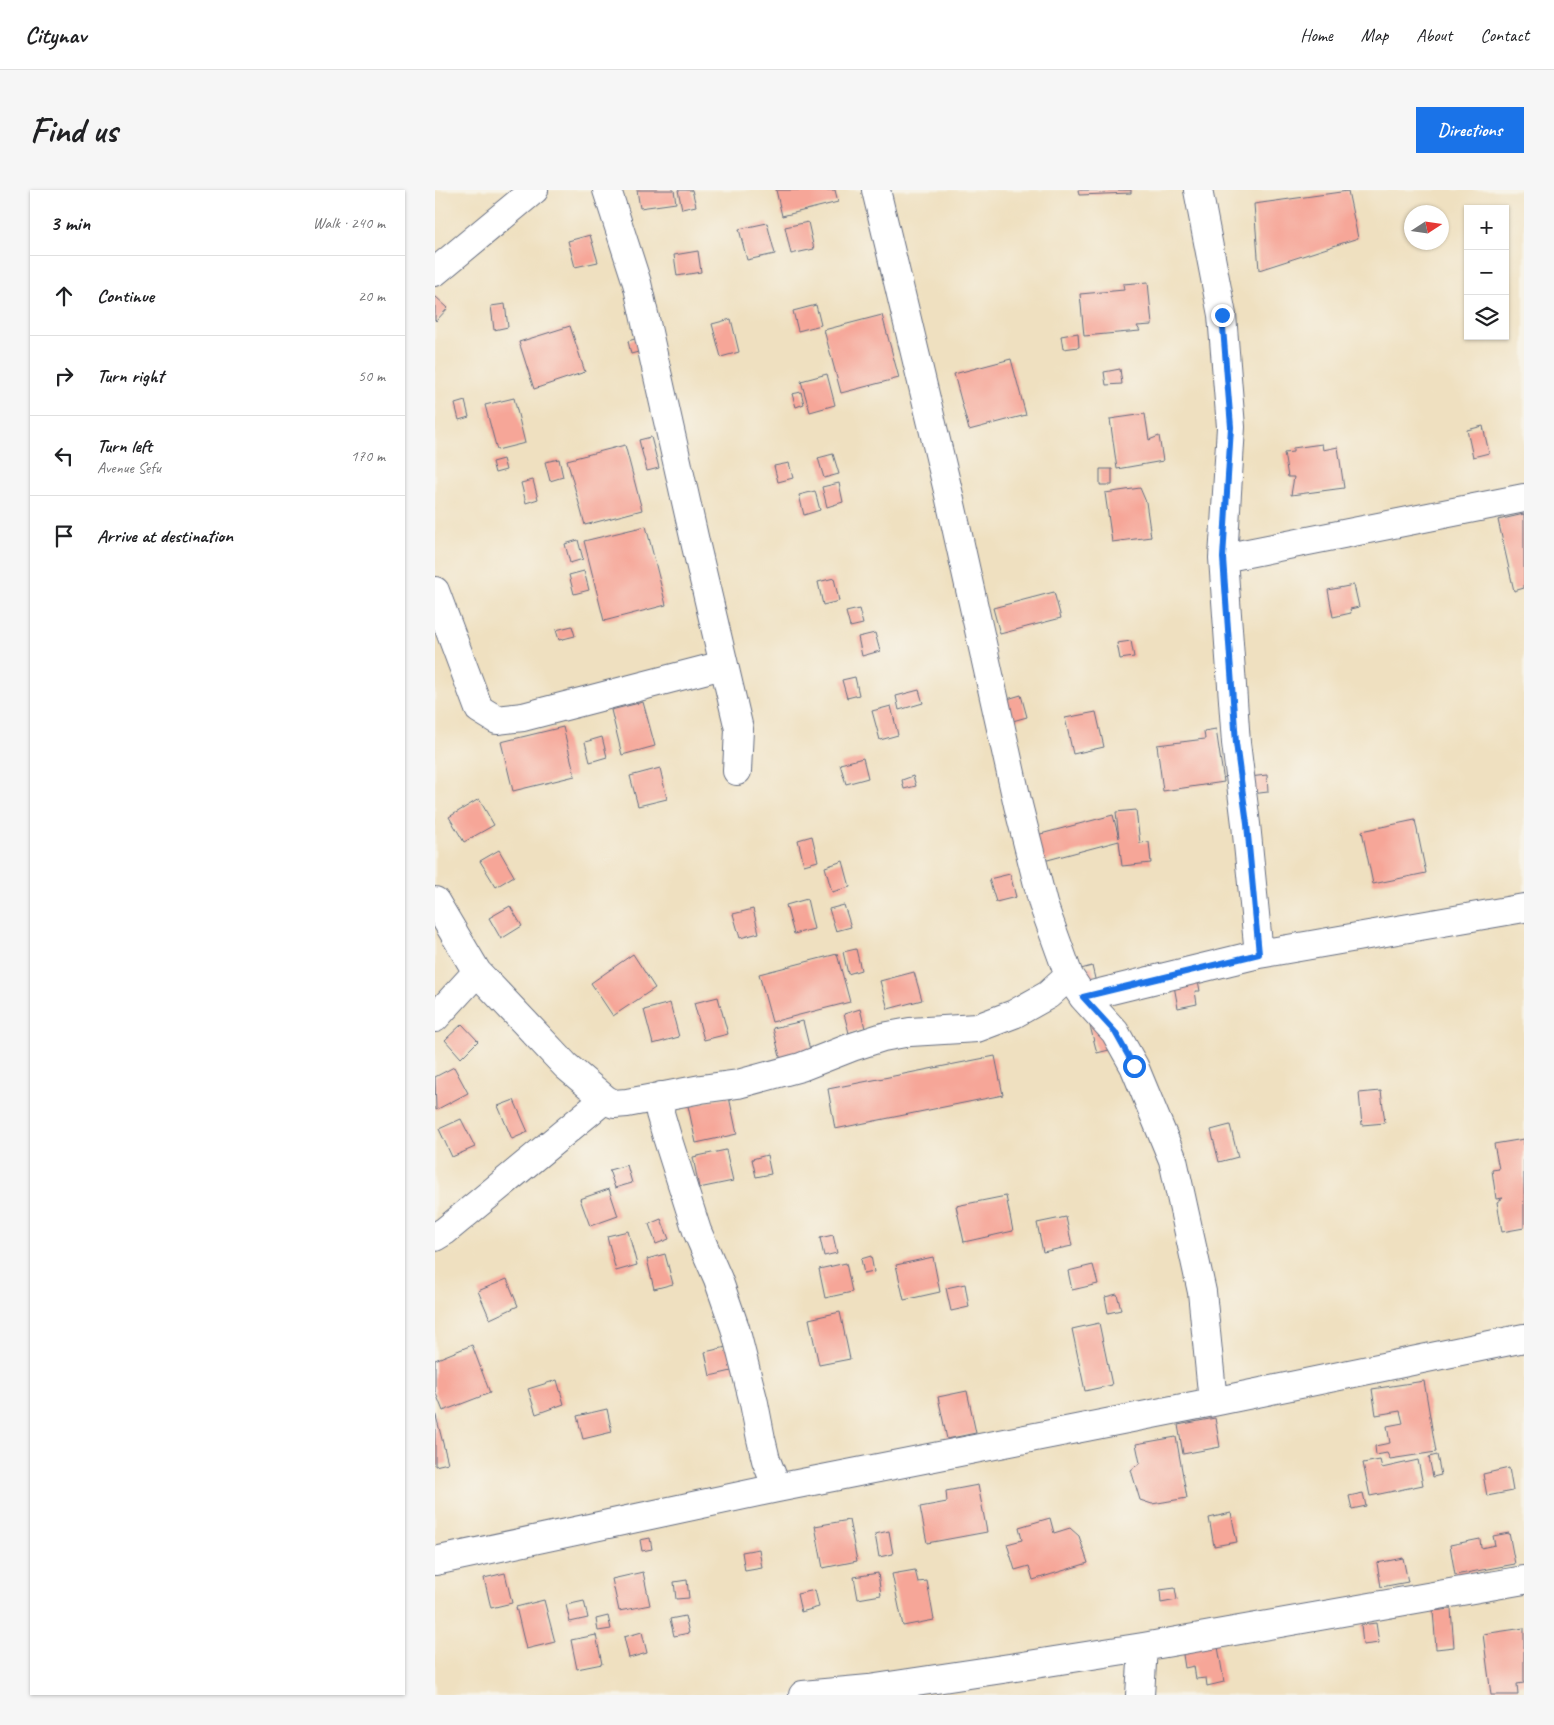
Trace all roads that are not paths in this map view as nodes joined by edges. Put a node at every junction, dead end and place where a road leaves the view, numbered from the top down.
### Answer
1 (534, 190) edge
2 (607, 190) edge
3 (876, 190) edge
4 (1199, 190) edge
5 (435, 272) edge
6 (1524, 498) edge
7 (1223, 558) junction
8 (435, 591) edge
9 (442, 635) edge
10 (723, 665) junction
11 (737, 771) dead end
12 (435, 901) edge
13 (1524, 908) edge
14 (1259, 954) junction
15 (477, 972) junction
16 (1076, 987) junction
17 (435, 1018) edge
18 (661, 1096) junction
19 (605, 1099) junction
20 (435, 1237) edge
21 (1524, 1338) edge
22 (1213, 1402) junction
23 (777, 1488) junction
24 (435, 1561) edge
25 (1524, 1580) edge
26 (1143, 1647) junction
27 (907, 1689) edge
28 (803, 1695) edge
29 (1140, 1695) edge

1 - 5 street
2 - 10 street
3 - 16 street
4 - 7 street
6 - 7 street
7 - 14 street
8 - 9 street
9 - 10 street
10 - 11 street
12 - 15 street
13 - 14 street
14 - 16 street
15 - 17 street
15 - 19 street
16 - 18 street
16 - 22 street
18 - 19 street
18 - 23 street
19 - 20 street
21 - 22 street
22 - 23 street
23 - 24 street
25 - 26 street
26 - 27 street
26 - 29 street
27 - 28 street

